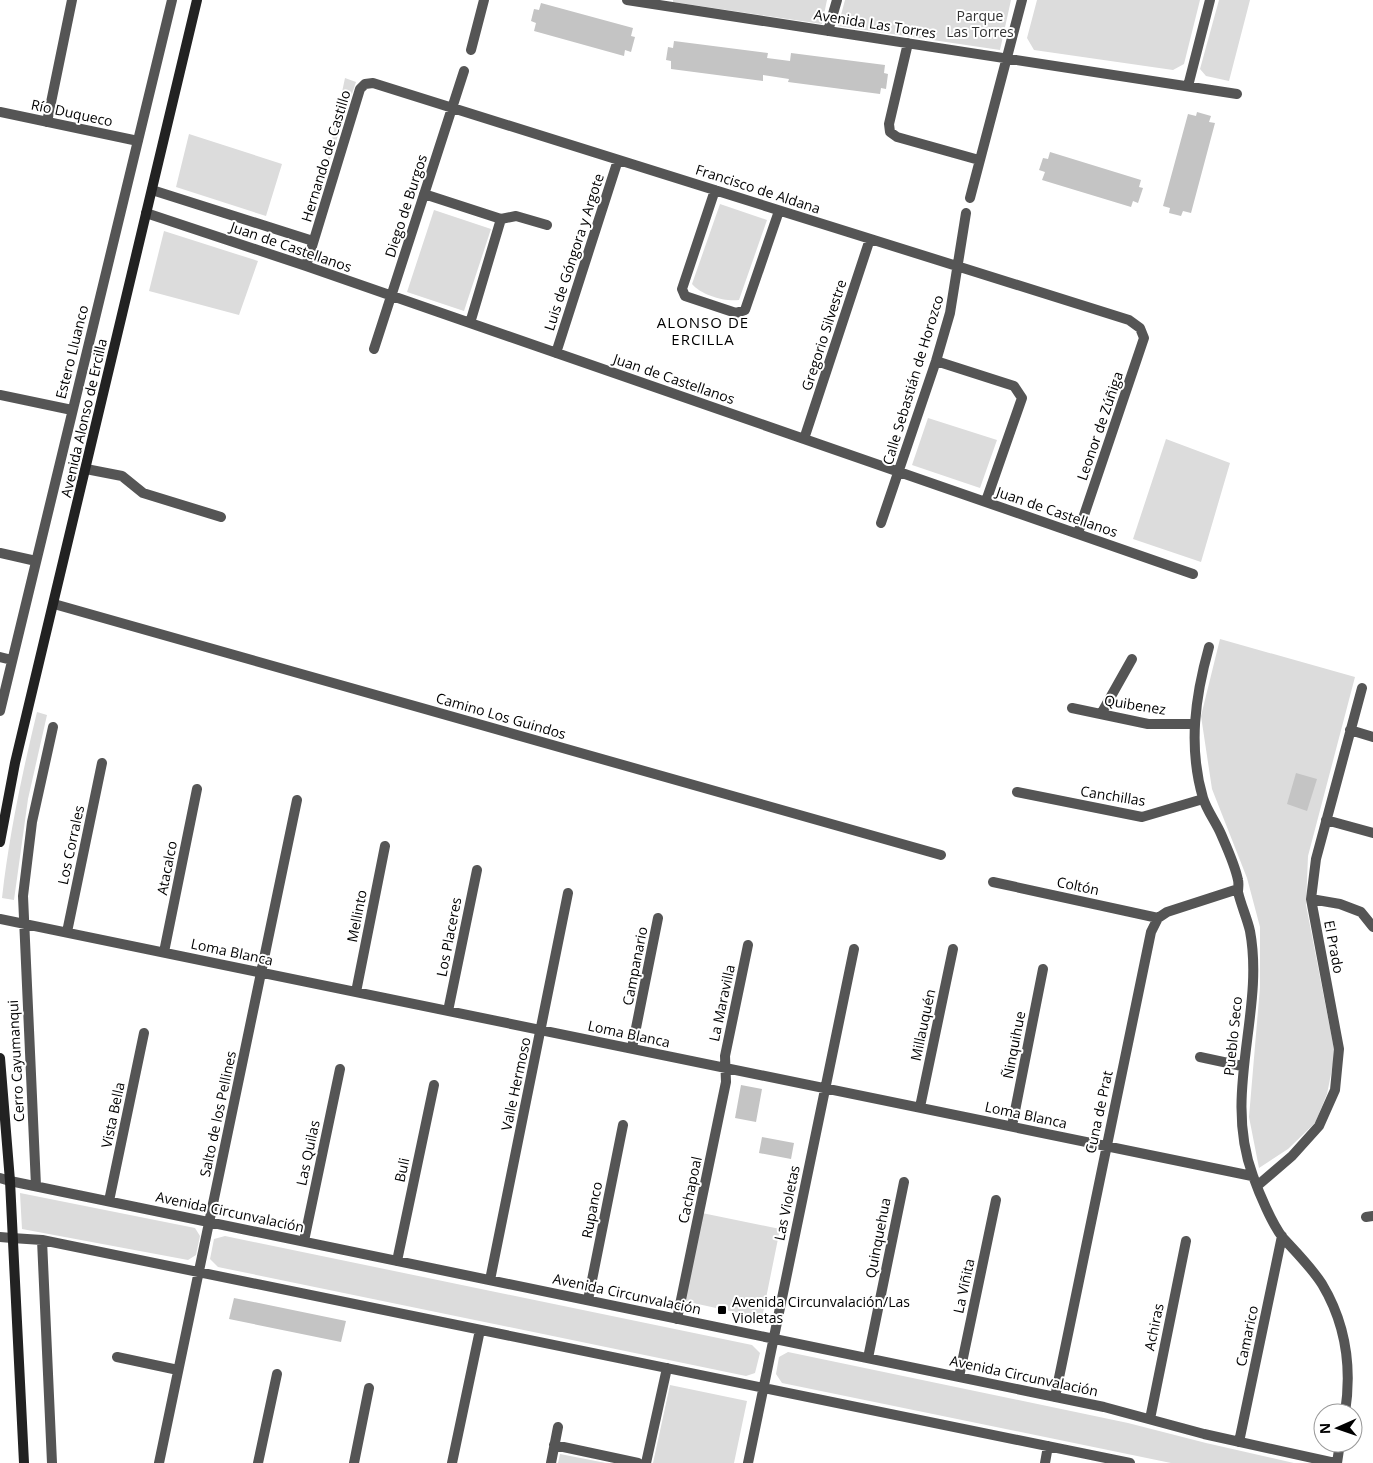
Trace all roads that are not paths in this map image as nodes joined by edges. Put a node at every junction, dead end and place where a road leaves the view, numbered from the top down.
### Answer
1 (72, 0) edge
2 (172, 0) edge
3 (197, 0) edge
4 (484, 0) edge
5 (627, 0) edge
6 (836, 0) edge
7 (1022, 0) edge
8 (1210, 0) edge
9 (661, 3) edge
10 (828, 31) junction
11 (908, 43) junction
12 (471, 50) dead end
13 (1007, 58) junction
14 (464, 71) dead end
15 (365, 84) joint
16 (1188, 86) junction
17 (1237, 94) dead end
18 (452, 107) junction
19 (0, 112) edge
20 (46, 122) junction
21 (138, 141) junction
22 (618, 160) junction
23 (979, 160) junction
24 (152, 190) junction
25 (715, 190) junction
26 (424, 194) junction
27 (970, 198) dead end
28 (779, 211) junction
29 (146, 213) junction
30 (966, 213) dead end
31 (502, 219) junction
32 (547, 225) dead end
33 (870, 239) junction
34 (313, 241) junction
35 (306, 266) junction
36 (958, 267) junction
37 (391, 296) junction
38 (470, 323) junction
39 (1140, 328) joint
40 (374, 348) dead end
41 (556, 353) junction
42 (936, 361) junction
43 (0, 395) edge
44 (72, 410) junction
45 (804, 439) junction
46 (86, 469) junction
47 (900, 472) junction
48 (986, 501) junction
49 (221, 517) dead end
50 (881, 523) dead end
51 (1078, 533) junction
52 (0, 554) edge
53 (36, 561) junction
54 (1192, 574) dead end
55 (54, 604) junction
56 (1209, 647) dead end
57 (0, 658) edge
58 (1132, 659) dead end
59 (12, 660) junction
60 (1362, 688) dead end
61 (1072, 708) dead end
62 (0, 711) edge
63 (1101, 714) junction
64 (1194, 724) junction
65 (53, 728) dead end
66 (1350, 730) junction
67 (1373, 737) edge
68 (102, 763) dead end
69 (197, 789) dead end
70 (1017, 792) dead end
71 (1203, 799) junction
72 (298, 800) dead end
73 (1326, 820) junction
74 (1373, 833) edge
75 (0, 842) edge
76 (385, 846) dead end
77 (941, 855) dead end
78 (477, 870) dead end
79 (993, 882) dead end
80 (1238, 890) junction
81 (568, 893) dead end
82 (1311, 899) junction
83 (658, 918) dead end
84 (1158, 918) junction
85 (0, 919) edge
86 (23, 923) junction
87 (1373, 927) edge
88 (67, 932) junction
89 (748, 945) dead end
90 (854, 949) dead end
91 (953, 949) dead end
92 (164, 952) junction
93 (1043, 969) dead end
94 (261, 972) junction
95 (356, 992) junction
96 (448, 1011) junction
97 (541, 1030) junction
98 (144, 1033) dead end
99 (632, 1048) junction
100 (1200, 1057) dead end
101 (0, 1058) edge
102 (1242, 1066) junction
103 (726, 1068) junction
104 (340, 1069) dead end
105 (434, 1085) dead end
106 (825, 1088) junction
107 (920, 1107) junction
108 (623, 1125) dead end
109 (1012, 1126) junction
110 (1106, 1146) junction
111 (1252, 1176) junction
112 (5, 1180) edge
113 (904, 1182) dead end
114 (36, 1186) junction
115 (1257, 1186) junction
116 (996, 1200) dead end
117 (109, 1201) junction
118 (209, 1222) junction
119 (1282, 1236) junction
120 (0, 1237) edge
121 (12, 1238) junction
122 (42, 1240) junction
123 (1186, 1241) dead end
124 (304, 1242) junction
125 (396, 1261) junction
126 (198, 1272) junction
127 (490, 1280) junction
128 (588, 1300) junction
129 (677, 1319) junction
130 (480, 1330) junction
131 (773, 1339) junction
132 (117, 1357) dead end
133 (868, 1358) junction
134 (667, 1368) junction
135 (178, 1370) junction
136 (277, 1374) dead end
137 (959, 1377) junction
138 (369, 1388) dead end
139 (763, 1388) junction
140 (1055, 1397) junction
141 (1346, 1403) edge
142 (1150, 1419) junction
143 (558, 1427) dead end
144 (1239, 1442) junction
145 (554, 1445) junction
146 (1048, 1446) junction
147 (24, 1463) edge
148 (52, 1463) edge
149 (158, 1463) edge
150 (258, 1463) edge
151 (354, 1463) edge
152 (452, 1463) edge
153 (550, 1463) edge
154 (638, 1463) edge
155 (646, 1463) edge
156 (748, 1463) edge
157 (1045, 1463) edge
158 (1130, 1463) edge
159 (1336, 1463) edge

1 - 20 street
2 - 21 street, Estero Lluanco
3 - 24 main road, Avenida Alonso de Ercilla
4 - 12 street
5 - 9 street, Avenida Las Torres
6 - 10 street
7 - 13 street
8 - 16 street
9 - 10 street, Avenida Las Torres
10 - 11 street, Avenida Las Torres
11 - 13 street, Avenida Las Torres
11 - 23 street
13 - 16 street, Avenida Las Torres
13 - 23 street
14 - 18 street, Diego de Burgos
15 - 18 street, Francisco de Aldana
15 - 34 street, Hernando de Castillo
16 - 17 street, Avenida Las Torres
18 - 22 street, Francisco de Aldana
18 - 26 street, Diego de Burgos
19 - 20 street, Río Duqueco
20 - 21 street, Río Duqueco
21 - 44 street, Estero Lluanco
22 - 25 street, Francisco de Aldana
22 - 41 street, Luis de Góngora y Argote
23 - 27 street
24 - 29 main road, Avenida Alonso de Ercilla
24 - 34 street, Juan de Castellanos
25 - 28 street, Francisco de Aldana
25 - 28 street
26 - 31 street
26 - 37 street, Diego de Burgos
28 - 33 street, Francisco de Aldana
29 - 35 street, Juan de Castellanos
29 - 46 main road, Avenida Alonso de Ercilla
30 - 36 street, Calle Sebastián de Horozco
31 - 32 street
31 - 38 street
33 - 36 street, Francisco de Aldana
33 - 45 street, Gregorio Silvestre
34 - 35 street, Hernando de Castillo
35 - 37 street, Juan de Castellanos
36 - 39 street, Francisco de Aldana
36 - 42 street, Calle Sebastián de Horozco
37 - 38 street, Juan de Castellanos
37 - 40 street, Diego de Burgos
38 - 41 street, Juan de Castellanos
39 - 51 street, Leonor de Zúñiga
41 - 45 street, Juan de Castellanos
42 - 47 street, Calle Sebastián de Horozco
42 - 48 street
43 - 44 street
44 - 53 street, Estero Lluanco
45 - 47 street, Juan de Castellanos
46 - 49 street
46 - 55 main road, Avenida Alonso de Ercilla
47 - 48 street, Juan de Castellanos
47 - 50 street, Calle Sebastián de Horozco
48 - 51 street, Juan de Castellanos
51 - 54 street, Juan de Castellanos
52 - 53 street
53 - 59 street, Estero Lluanco
55 - 75 main road, Avenida Alonso de Ercilla
55 - 77 street, Camino Los Guindos
56 - 64 street, Pueblo Seco
57 - 59 street
58 - 63 street
59 - 62 street, Estero Lluanco
60 - 66 street, El Prado
61 - 63 street, Quibenez
63 - 64 street, Quibenez
64 - 71 street, Pueblo Seco
65 - 86 street, Cerro Cayumanqui
66 - 67 street
66 - 73 street, El Prado
68 - 88 street, Los Corrales
69 - 92 street, Atacalco
70 - 71 street, Canchillas
71 - 80 street, Pueblo Seco
72 - 94 street, Salto de los Pellines
73 - 74 street
73 - 82 street, El Prado
76 - 95 street, Mellinto
78 - 96 street, Los Placeres
79 - 84 street, Coltón
80 - 84 street
80 - 102 street, Pueblo Seco
81 - 97 street, Valle Hermoso
82 - 87 street
82 - 115 street, El Prado
83 - 99 street, Campanario
84 - 110 street, Cuna de Prat
85 - 86 street, Loma Blanca
86 - 88 street, Loma Blanca
86 - 114 street, Cerro Cayumanqui
88 - 92 street, Loma Blanca
89 - 103 street, La Maravilla
90 - 106 street, Las Violetas
91 - 107 street, Millauquén
92 - 94 street, Loma Blanca
93 - 109 street, Ñinquihue
94 - 95 street, Loma Blanca
94 - 118 street, Salto de los Pellines
95 - 96 street, Loma Blanca
96 - 97 street, Loma Blanca
97 - 99 street, Loma Blanca
97 - 127 street, Valle Hermoso
98 - 117 street, Vista Bella
99 - 103 street, Loma Blanca
100 - 102 street
101 - 112 main road
102 - 111 street, Pueblo Seco
103 - 106 street, Loma Blanca
103 - 129 street, Cachapoal
104 - 124 street, Las Quilas
105 - 125 street, Buli
106 - 107 street, Loma Blanca
106 - 131 street, Las Violetas
107 - 109 street, Loma Blanca
108 - 128 street, Rupanco
109 - 110 street, Loma Blanca
110 - 111 street, Loma Blanca
110 - 140 street, Cuna de Prat
111 - 115 street, Pueblo Seco
112 - 114 street, Avenida Circunvalación
112 - 121 main road
113 - 133 street, Quinquehua
114 - 117 street, Avenida Circunvalación
115 - 119 street, Pueblo Seco
116 - 137 street, La Viñita
117 - 118 street, Avenida Circunvalación
118 - 124 street, Avenida Circunvalación
118 - 126 street, Salto de los Pellines
119 - 141 street, Pueblo Seco
119 - 144 street, Camarico
120 - 121 street
121 - 122 street
121 - 147 main road
122 - 126 street
122 - 148 street
123 - 142 street, Achiras
124 - 125 street, Avenida Circunvalación
125 - 127 street, Avenida Circunvalación
126 - 130 street
126 - 135 street, Salto de los Pellines
127 - 128 street, Avenida Circunvalación
128 - 129 street, Avenida Circunvalación
129 - 131 street, Avenida Circunvalación
130 - 134 street
130 - 152 street
131 - 133 street, Avenida Circunvalación
131 - 139 street, Las Violetas
132 - 135 street
133 - 137 street, Avenida Circunvalación
134 - 139 street
134 - 155 street
135 - 149 street, Salto de los Pellines
136 - 150 street
137 - 140 street, Avenida Circunvalación
138 - 151 street
139 - 146 street
139 - 156 street, Las Violetas
140 - 142 street, Avenida Circunvalación
142 - 144 street, Avenida Circunvalación
143 - 145 street
144 - 159 street, Avenida Circunvalación
145 - 153 street
145 - 154 street
146 - 157 street
146 - 158 street

